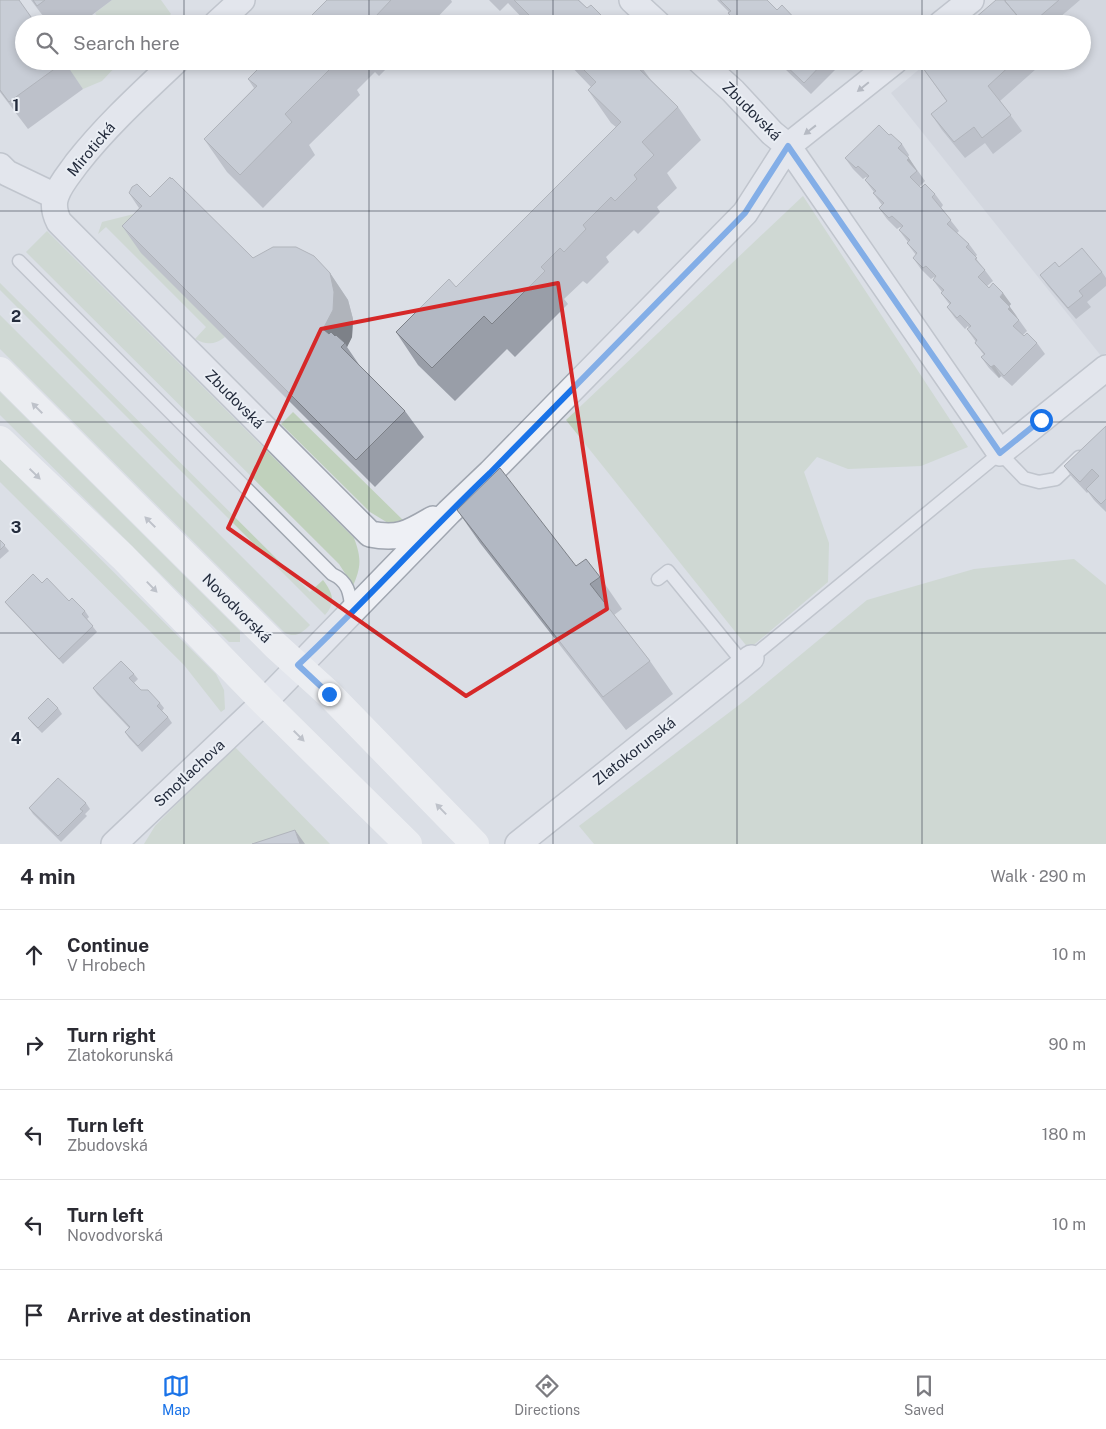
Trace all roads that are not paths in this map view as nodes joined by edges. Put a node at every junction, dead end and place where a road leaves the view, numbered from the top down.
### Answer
1 (242, 0) edge
2 (632, 0) edge
3 (970, 0) edge
4 (226, 15) edge
5 (648, 15) edge
6 (952, 15) edge
7 (166, 70) edge
8 (710, 70) edge
9 (884, 70) edge
10 (788, 146) junction
11 (0, 166) edge
12 (56, 196) junction
13 (19, 261) dead end
14 (1106, 368) edge
15 (0, 371) edge
16 (0, 440) edge
17 (1084, 452) edge
18 (1000, 453) junction
19 (449, 512) junction
20 (658, 578) dead end
21 (352, 613) junction
22 (747, 661) junction
23 (298, 665) junction
24 (264, 702) junction
25 (140, 819) junction
26 (114, 844) edge
27 (130, 844) edge
28 (408, 844) edge
29 (475, 844) edge
30 (518, 844) edge

1 - 4 street
2 - 5 street
3 - 6 street
7 - 12 street, Mirotická
8 - 10 street, Zbudovská
9 -> 10 street
10 - 18 street
10 - 19 street, Zbudovská
11 - 12 street
12 - 19 street, Zbudovská
13 - 21 lane
14 - 18 street
23 -> 15 main road, Novodvorská
16 -> 24 main road
17 - 18 lane
18 - 22 lane
19 - 21 street, Zbudovská
20 - 22 lane
21 - 23 street, Zbudovská
22 - 30 street, Zlatokorunská
23 - 24 street, Zbudovská
29 -> 23 main road, Novodvorská
24 - 25 street, Smotlachova
24 -> 28 main road
25 - 26 street, Smotlachova
25 - 27 street

